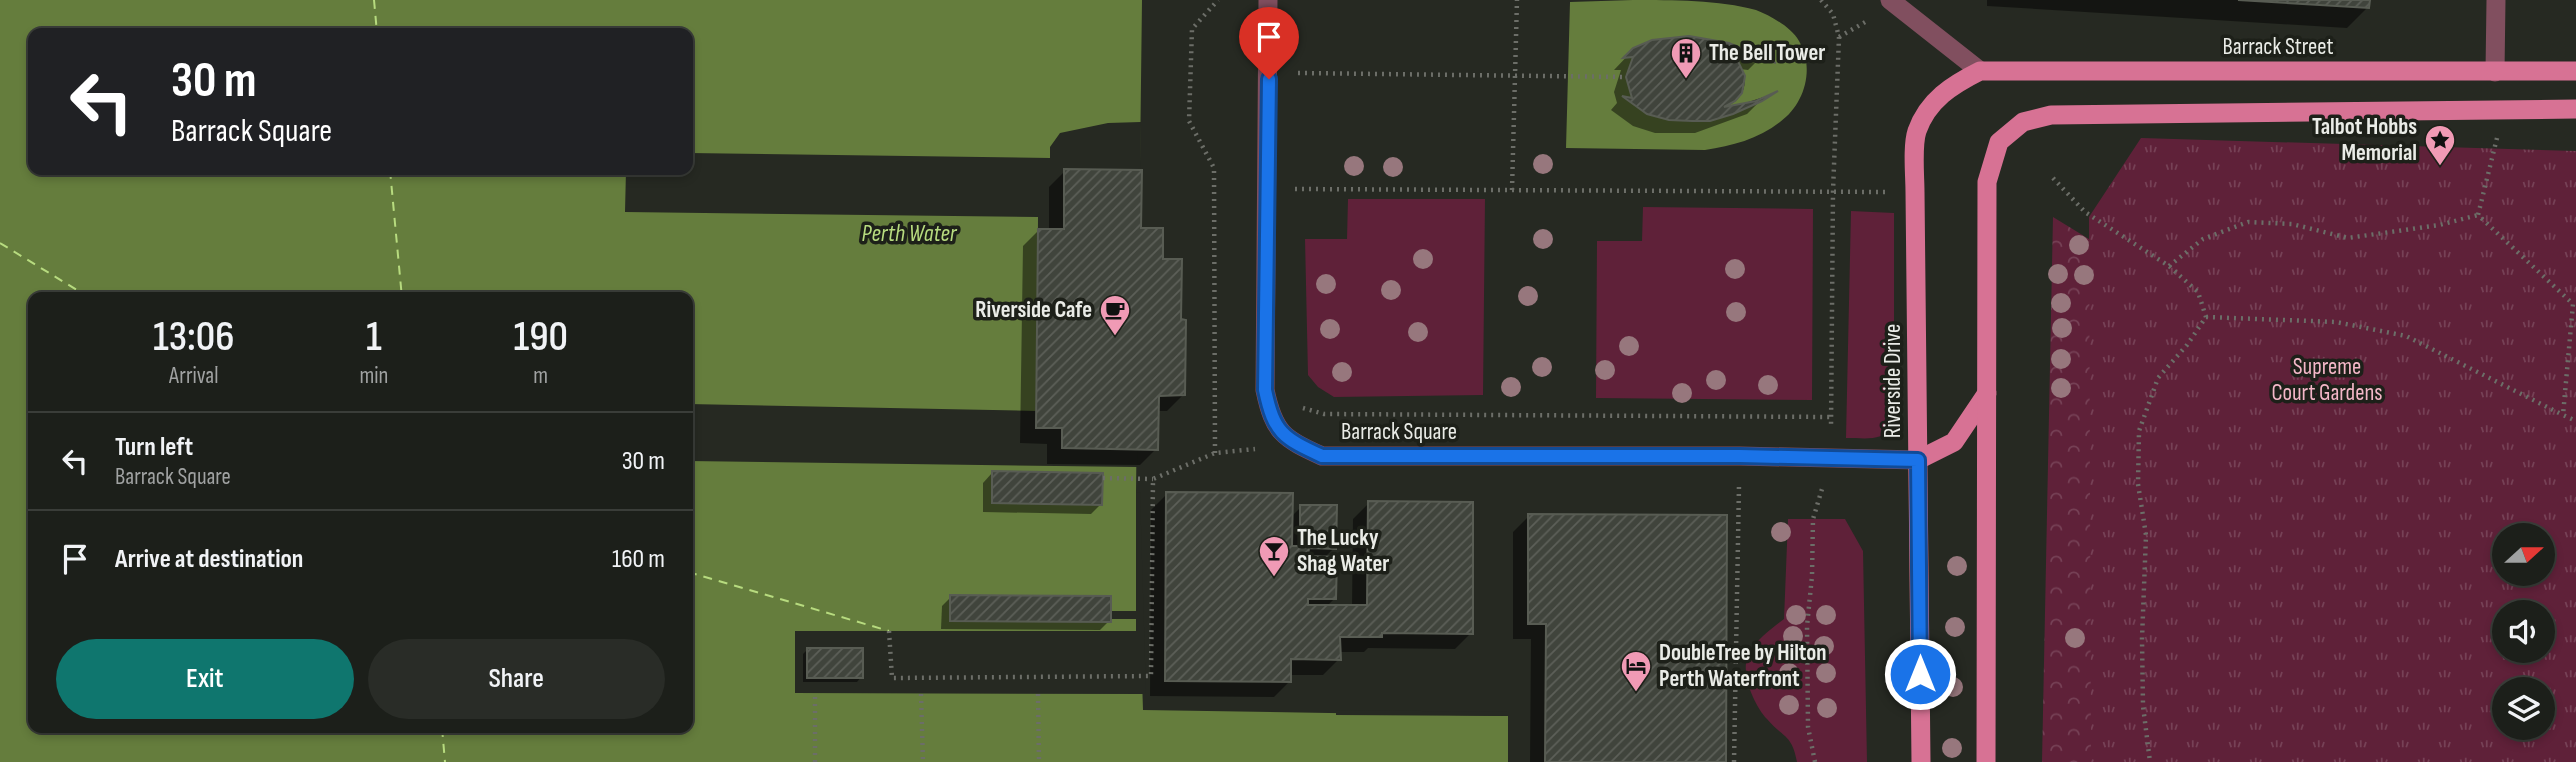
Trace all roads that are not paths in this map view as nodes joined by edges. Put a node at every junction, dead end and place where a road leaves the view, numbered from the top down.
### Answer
1 (1268, 0) edge
2 (1891, 0) edge
3 (2496, 0) edge
4 (1980, 71) junction
5 (2576, 71) edge
6 (2495, 72) junction
7 (2576, 109) edge
8 (1987, 393) junction
9 (1918, 460) junction
10 (1921, 762) edge
11 (1986, 762) edge

1 - 9 street, Barrack Square
2 - 4 street
3 - 6 street
4 - 6 main road, Barrack Street
4 - 9 main road, Riverside Drive
5 - 6 main road, Barrack Street
7 - 8 main road
8 - 9 main road
8 - 11 main road
9 - 10 main road, Riverside Drive

